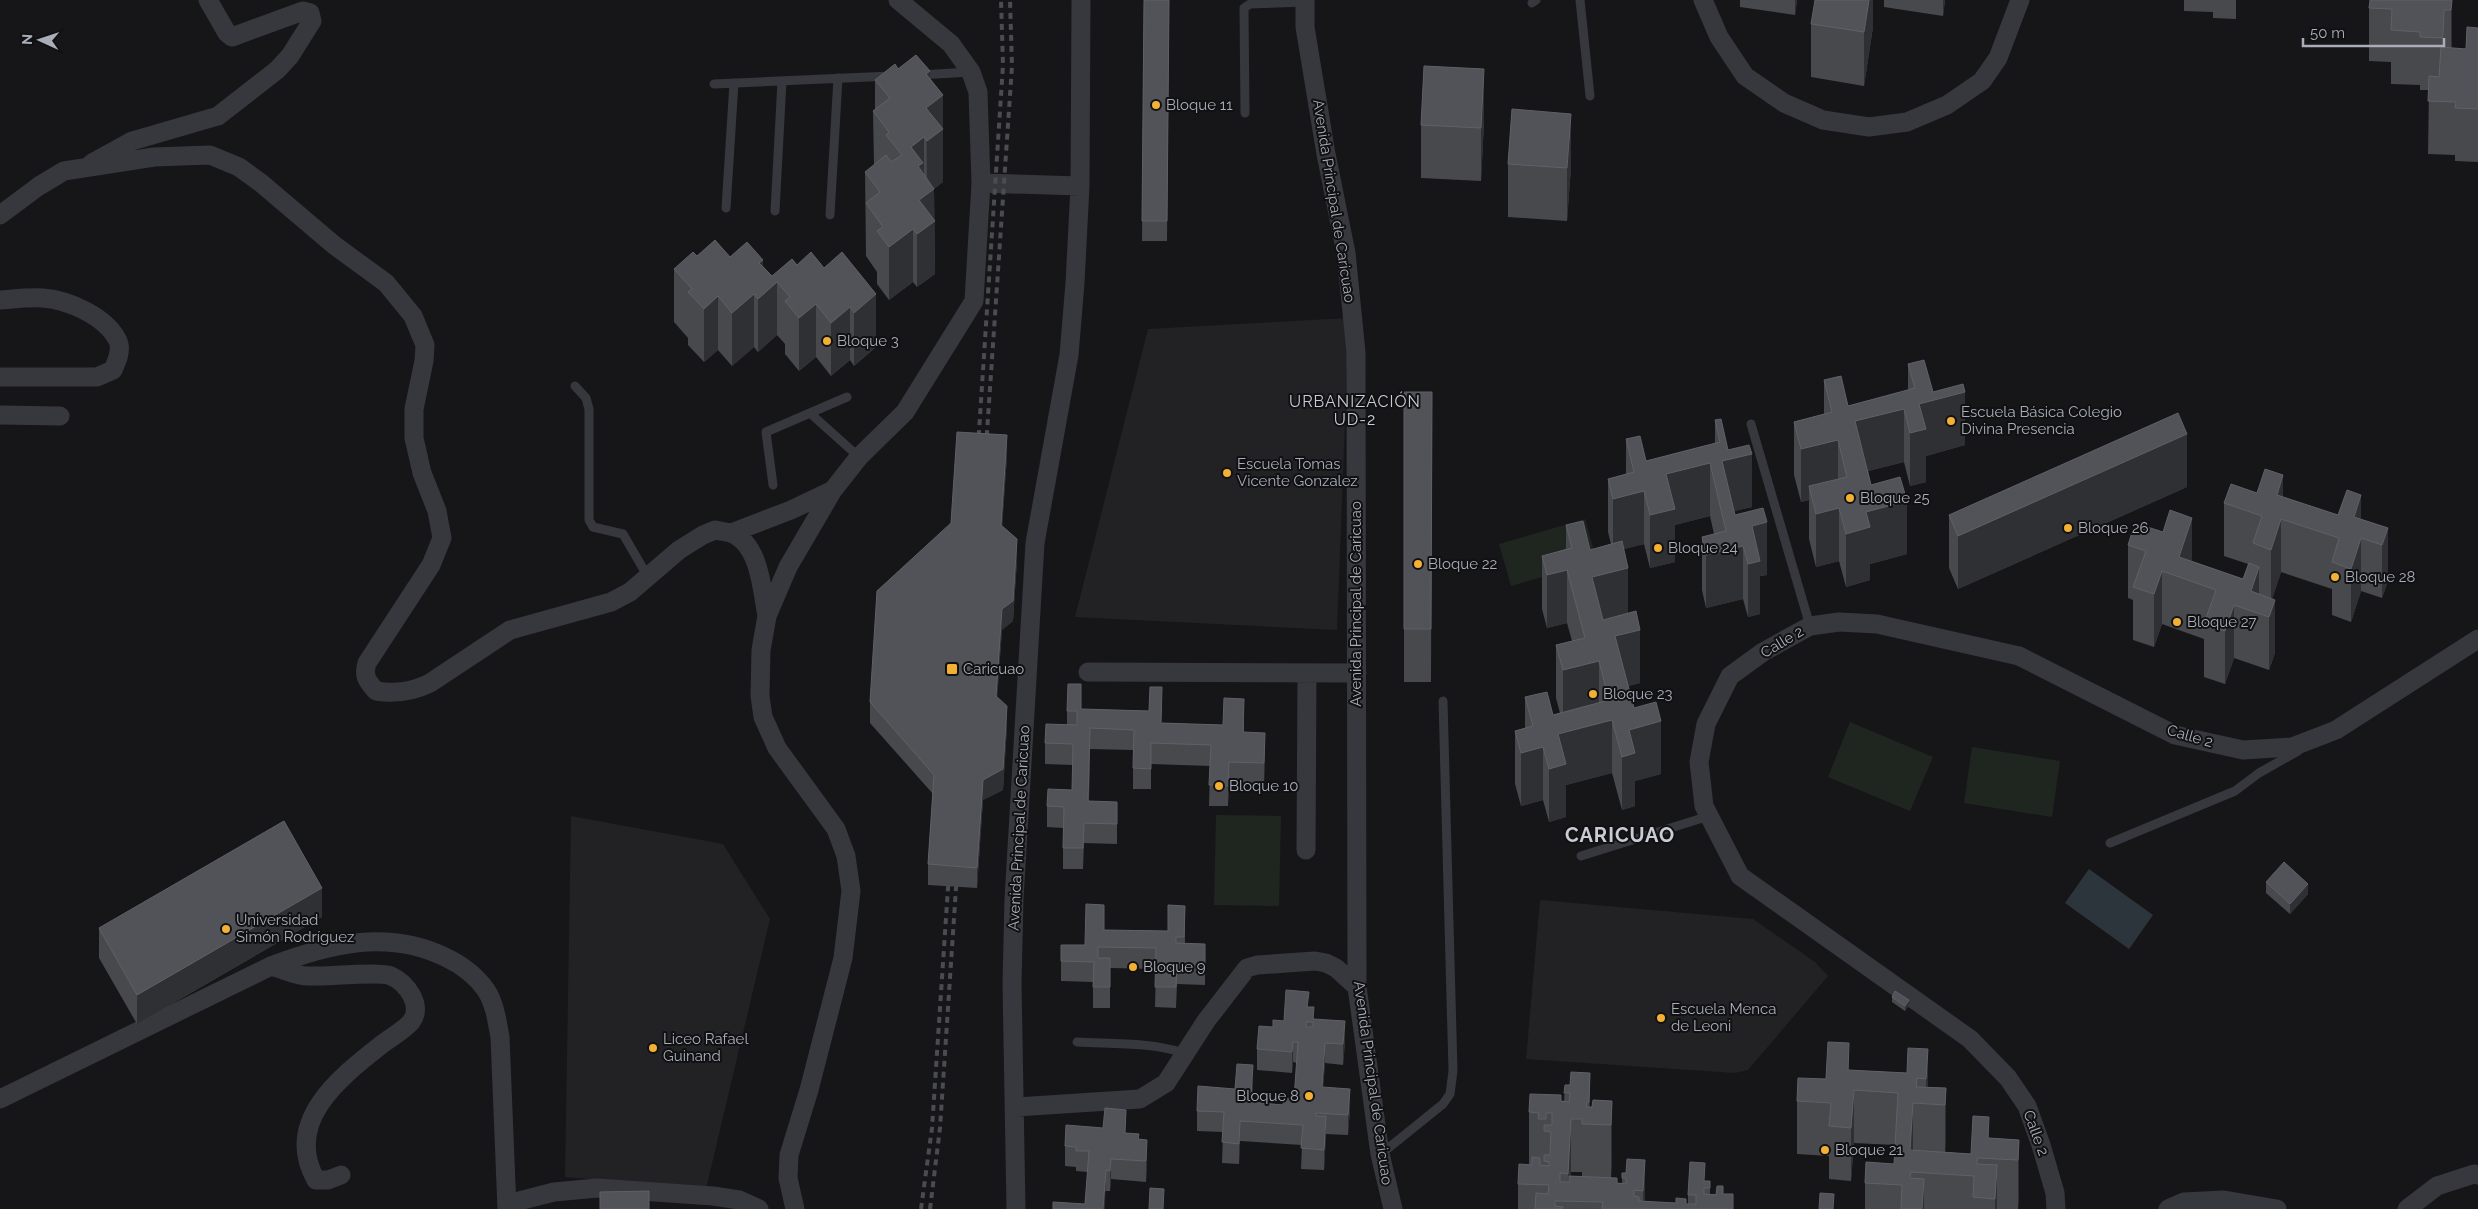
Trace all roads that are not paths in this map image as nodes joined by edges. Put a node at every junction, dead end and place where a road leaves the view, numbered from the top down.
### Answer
1 (208, 0) edge
2 (898, 0) edge
3 (1081, 0) edge
4 (1580, 0) edge
5 (1703, 0) edge
6 (2020, 0) edge
7 (1305, 1) edge
8 (971, 72) junction
9 (838, 78) junction
10 (782, 81) junction
11 (734, 83) junction
12 (714, 84) dead end
13 (1590, 96) dead end
14 (1245, 113) dead end
15 (86, 166) junction
16 (981, 183) junction
17 (1080, 186) junction
18 (726, 208) dead end
19 (775, 211) dead end
20 (0, 215) edge
21 (830, 215) dead end
22 (0, 300) edge
23 (0, 376) edge
24 (575, 386) dead end
25 (847, 397) dead end
26 (811, 414) junction
27 (0, 415) edge
28 (60, 416) dead end
29 (1751, 424) dead end
30 (859, 457) junction
31 (772, 485) dead end
32 (833, 490) junction
33 (731, 533) junction
34 (648, 578) junction
35 (768, 616) junction
36 (1810, 626) junction
37 (2478, 639) edge
38 (1088, 672) dead end
39 (1307, 673) junction
40 (1357, 673) junction
41 (1443, 701) dead end
42 (2336, 730) junction
43 (1709, 816) junction
44 (2110, 843) dead end
45 (1306, 850) dead end
46 (1581, 856) dead end
47 (272, 966) junction
48 (1357, 987) junction
49 (1077, 1042) dead end
50 (1184, 1053) junction
51 (0, 1099) edge
52 (1016, 1107) junction
53 (1380, 1154) junction
54 (2478, 1175) edge
55 (341, 1176) dead end
56 (507, 1207) edge
57 (758, 1209) edge
58 (795, 1209) edge
59 (1016, 1209) edge
60 (1393, 1209) edge
61 (2056, 1209) edge
62 (2168, 1209) edge
63 (2277, 1209) edge
64 (2407, 1209) edge

1 - 15 street
2 - 8 street
3 - 17 street, Avenida Principal de Caricuao
4 - 13 lane
5 - 6 street
7 - 14 lane
7 - 40 street, Avenida Principal de Caricuao
8 - 9 lane
8 - 16 street
9 - 10 lane
9 - 21 lane
10 - 11 lane
10 - 19 lane
11 - 12 lane
11 - 18 lane
15 - 20 street
15 - 34 street
16 - 17 street
16 - 30 street
17 - 52 street, Avenida Principal de Caricuao
22 - 23 street
24 - 34 lane
25 - 26 lane
26 - 30 lane
26 - 31 lane
27 - 28 street
29 - 36 lane
30 - 32 street
32 - 33 street
32 - 35 street
33 - 34 street
33 - 35 street
35 - 58 street
36 - 42 street, Calle 2
36 - 43 street, Calle 2
37 - 42 street, Calle 2
38 - 39 street
39 - 40 street
39 - 45 street
40 - 48 street, Avenida Principal de Caricuao
41 - 53 lane
42 - 44 lane
43 - 46 lane
43 - 61 street, Calle 2
47 - 51 street
47 - 55 street
47 - 56 street
48 - 50 street
48 - 53 street, Avenida Principal de Caricuao
49 - 50 lane
50 - 52 street
52 - 59 street, Avenida Principal de Caricuao
53 - 60 street, Avenida Principal de Caricuao
54 - 64 street
56 - 57 street
62 - 63 street

